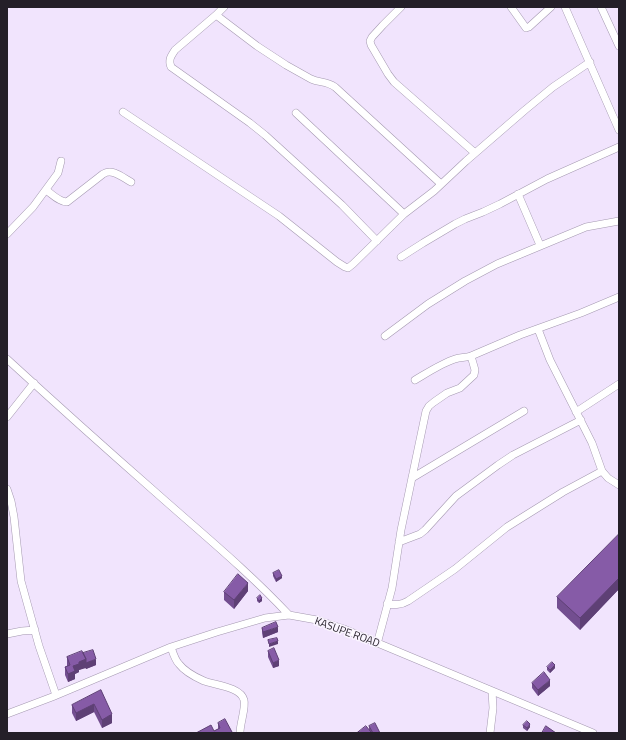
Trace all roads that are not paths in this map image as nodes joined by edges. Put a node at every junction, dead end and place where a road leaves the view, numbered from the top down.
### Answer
1 (224, 7) edge
2 (401, 7) edge
3 (511, 7) edge
4 (551, 7) edge
5 (565, 7) edge
6 (601, 7) edge
7 (216, 15) junction
8 (619, 46) edge
9 (590, 62) junction
10 (123, 112) dead end
11 (296, 114) dead end
12 (619, 130) edge
13 (619, 147) edge
14 (475, 153) junction
15 (61, 161) dead end
16 (131, 182) dead end
17 (441, 184) junction
18 (46, 190) junction
19 (518, 194) junction
20 (404, 214) junction
21 (619, 221) edge
22 (7, 234) edge
23 (377, 241) junction
24 (540, 245) junction
25 (401, 258) dead end
26 (619, 297) edge
27 (538, 329) junction
28 (385, 336) dead end
29 (471, 356) junction
30 (7, 359) edge
31 (415, 380) dead end
32 (34, 383) junction
33 (619, 384) edge
34 (524, 412) dead end
35 (576, 412) junction
36 (7, 418) edge
37 (581, 420) junction
38 (602, 471) junction
39 (412, 478) junction
40 (619, 485) edge
41 (7, 489) edge
42 (399, 542) junction
43 (388, 604) junction
44 (289, 615) junction
45 (34, 630) junction
46 (7, 634) edge
47 (377, 644) junction
48 (171, 648) junction
49 (492, 691) junction
50 (56, 695) junction
51 (7, 714) edge
52 (240, 733) edge
53 (490, 733) edge
54 (592, 733) edge

1 - 7 street
2 - 14 street
3 - 4 street
5 - 9 street
6 - 8 street
7 - 17 street
7 - 23 street
9 - 12 street
9 - 14 street
10 - 23 street
11 - 20 street
13 - 19 street
14 - 17 street
15 - 18 street
16 - 18 street
17 - 20 street
18 - 22 street
19 - 24 street
19 - 25 street
20 - 23 street
21 - 24 street
24 - 28 street
26 - 27 street
27 - 29 street
27 - 35 street
29 - 31 street
29 - 39 street
30 - 32 street
32 - 36 street
32 - 44 street
33 - 35 street
34 - 39 street
35 - 37 street
37 - 38 street
37 - 42 street
38 - 40 street
38 - 43 street
39 - 42 street
41 - 45 street
42 - 43 street
43 - 47 street
44 - 47 street, KASUPE ROAD
44 - 48 street, KASUPE ROAD
45 - 46 street
45 - 50 street
47 - 49 street, KASUPE ROAD
48 - 50 street, KASUPE ROAD
48 - 52 street
49 - 53 street
49 - 54 street, KASUPE ROAD
50 - 51 street, KASUPE ROAD

